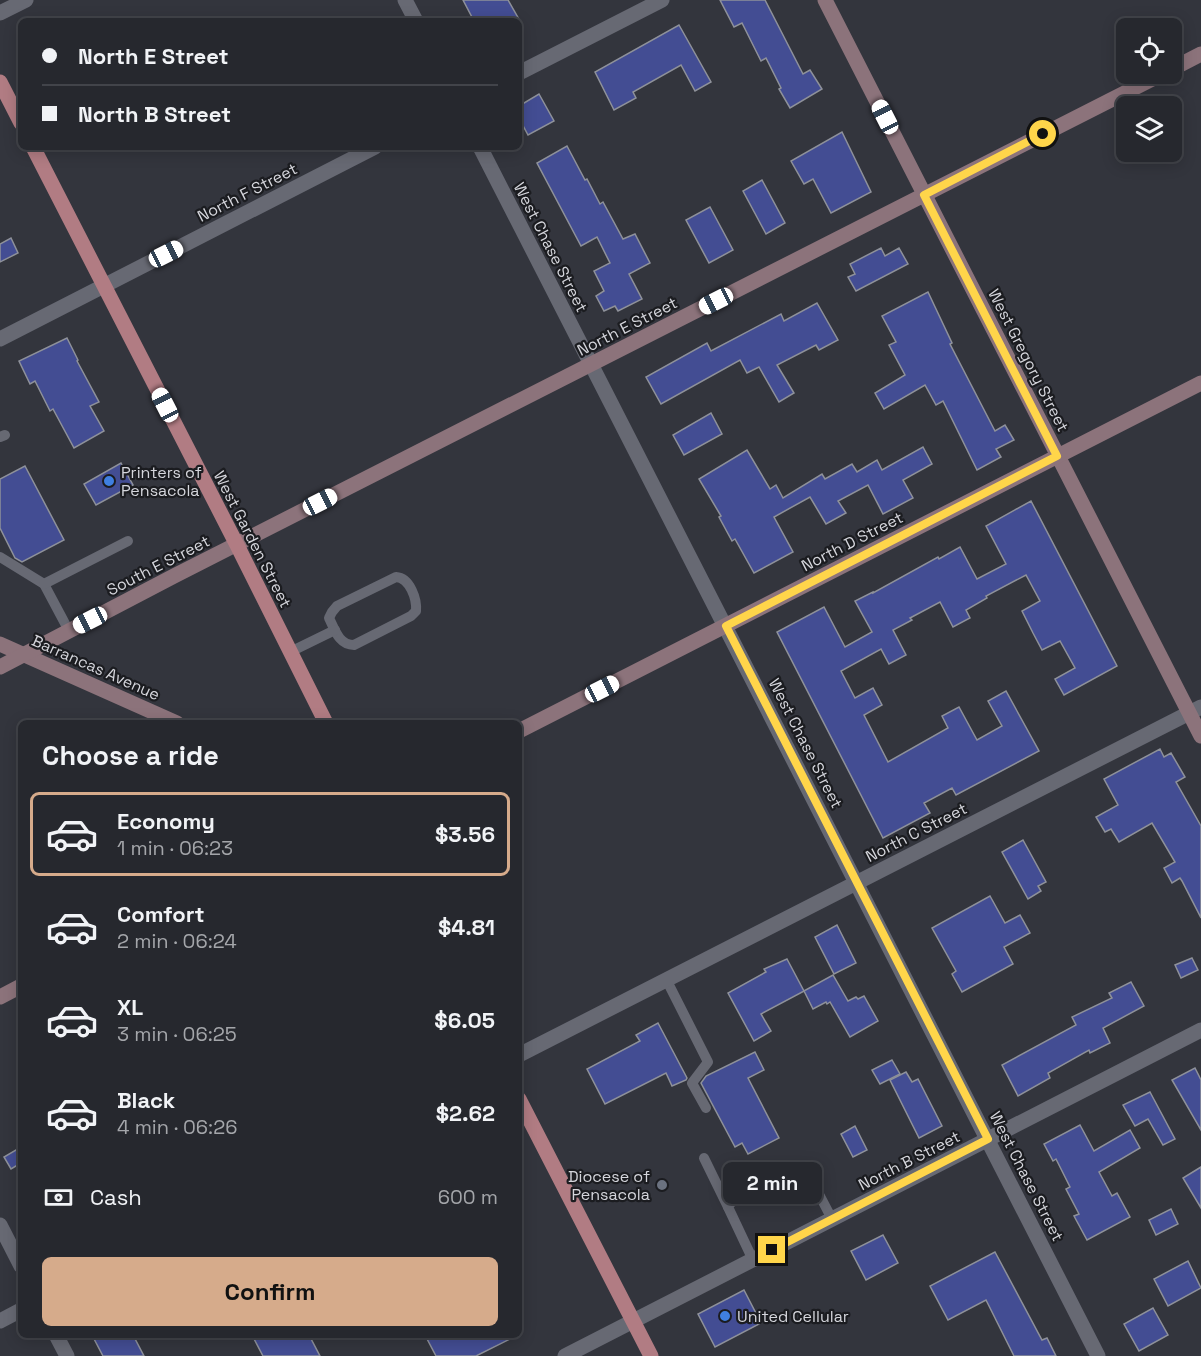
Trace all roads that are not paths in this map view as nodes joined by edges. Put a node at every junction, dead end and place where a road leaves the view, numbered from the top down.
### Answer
1 (26, 0) edge
2 (405, 0) edge
3 (663, 0) edge
4 (825, 0) edge
5 (0, 13) edge
6 (414, 18) edge
7 (1201, 54) edge
8 (1182, 64) edge
9 (522, 71) edge
10 (0, 82) edge
11 (1142, 84) edge
12 (18, 117) edge
13 (35, 150) edge
14 (369, 150) edge
15 (482, 150) edge
16 (924, 195) junction
17 (104, 285) junction
18 (0, 339) edge
19 (591, 365) junction
20 (1201, 382) edge
21 (1057, 456) junction
22 (128, 542) dead end
23 (237, 545) junction
24 (0, 557) edge
25 (44, 584) junction
26 (726, 626) junction
27 (335, 630) junction
28 (69, 631) junction
29 (0, 644) edge
30 (290, 652) junction
31 (24, 654) junction
32 (0, 667) edge
33 (1195, 710) edge
34 (170, 720) edge
35 (324, 720) edge
36 (522, 729) edge
37 (1201, 736) edge
38 (856, 882) junction
39 (666, 980) junction
40 (18, 987) edge
41 (0, 996) edge
42 (1201, 1030) edge
43 (522, 1053) edge
44 (522, 1105) edge
45 (706, 1108) dead end
46 (988, 1139) junction
47 (704, 1158) dead end
48 (729, 1207) junction
49 (832, 1219) junction
50 (0, 1225) edge
51 (18, 1260) edge
52 (753, 1260) junction
53 (18, 1312) edge
54 (0, 1321) edge
55 (633, 1321) junction
56 (58, 1338) edge
57 (67, 1356) edge
58 (565, 1356) edge
59 (651, 1356) edge
60 (1098, 1356) edge

1 - 5 street
2 - 6 street
3 - 9 street
4 - 16 street, West Gregory Street
7 - 8 street
10 - 12 main road
11 - 16 street, North E Street
13 - 17 main road, West Garden Street
14 - 17 street, North F Street
15 - 19 street, West Chase Street
16 - 19 street, North E Street
16 - 21 street, West Gregory Street
17 - 18 street, North F Street
17 - 23 main road, West Garden Street
19 - 23 street, North E Street
19 - 26 street, West Chase Street
20 - 21 street, North D Street
21 - 26 street, North D Street
21 - 33 street, West Gregory Street
22 - 25 lane
23 - 28 street, South E Street
23 - 30 main road, West Garden Street
24 - 25 lane
25 - 28 lane
26 - 36 street, North D Street
26 - 38 street, West Chase Street
27 - 27 lane
27 - 30 lane
28 - 31 street, South E Street
29 - 31 street, Barrancas Avenue
30 - 35 main road, West Garden Street
31 - 32 street, South E Street
31 - 34 street, Barrancas Avenue
33 - 37 street, West Gregory Street
33 - 38 street, North C Street
38 - 39 street, North C Street
38 - 46 street, West Chase Street
39 - 43 street, North C Street
39 - 45 lane
40 - 41 street
42 - 46 street, North B Street
44 - 55 main road
46 - 49 street, North B Street
46 - 60 street, West Chase Street
47 - 48 lane
48 - 49 lane
48 - 52 lane
49 - 52 street, North B Street
50 - 51 street
52 - 55 street, North B Street
53 - 54 street
55 - 58 street, North B Street
55 - 59 main road
56 - 57 street

